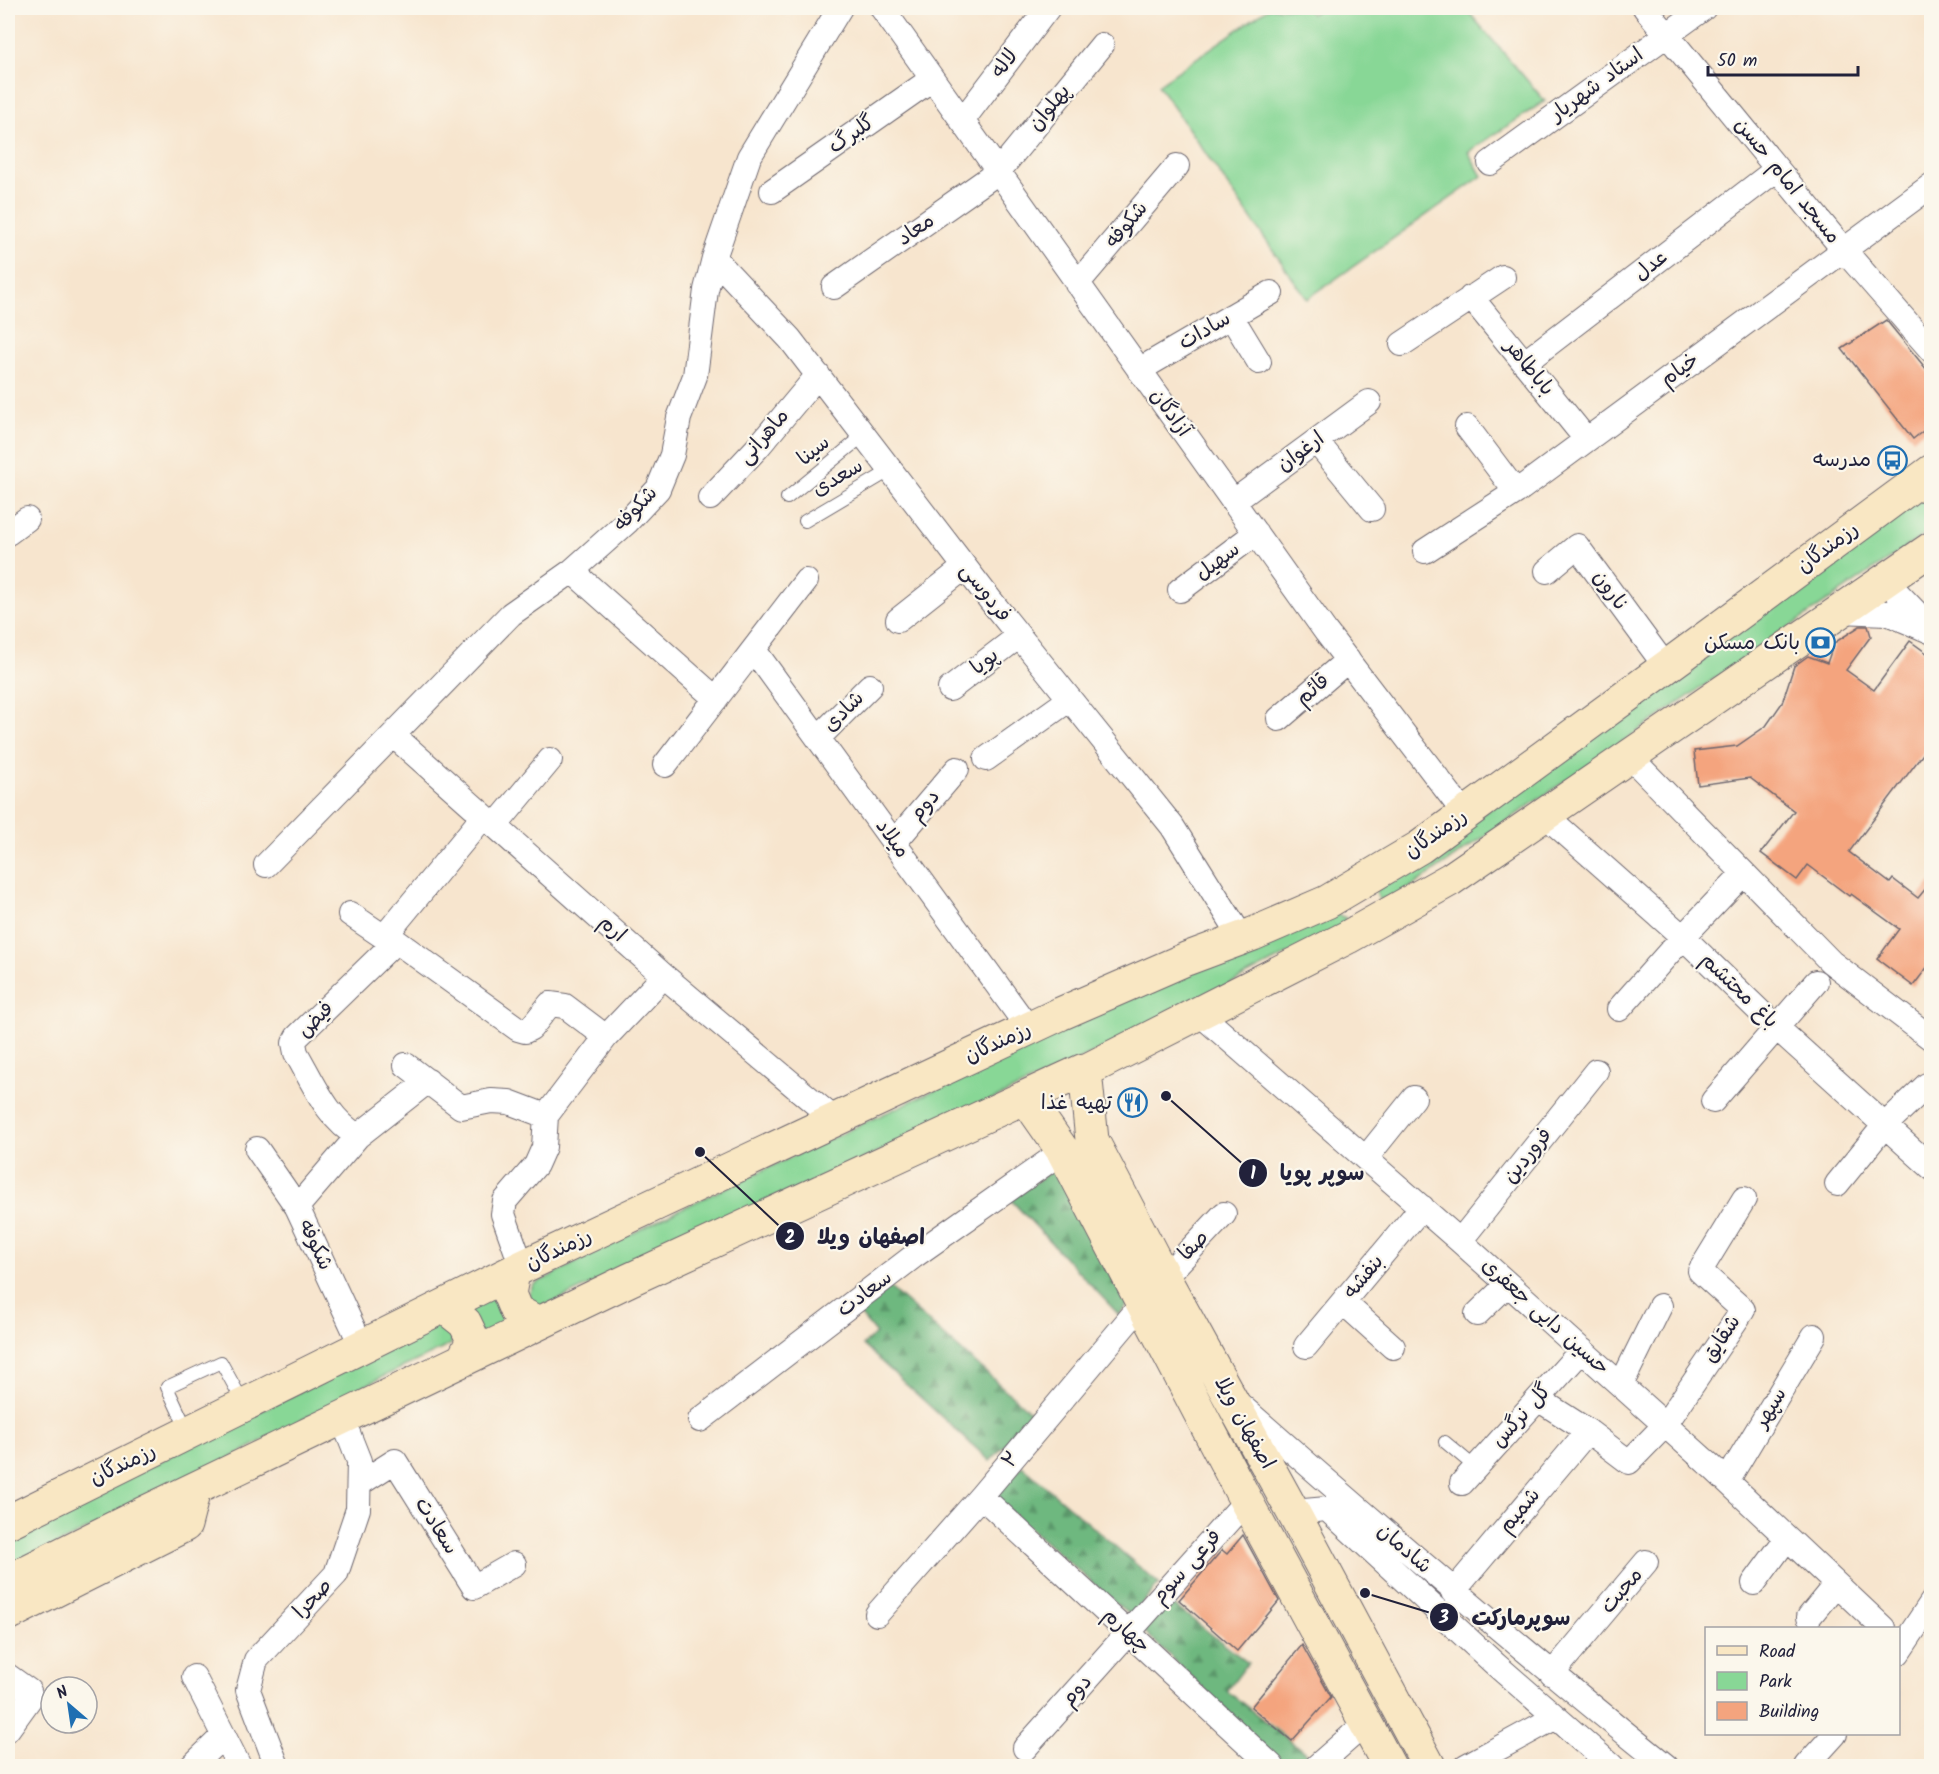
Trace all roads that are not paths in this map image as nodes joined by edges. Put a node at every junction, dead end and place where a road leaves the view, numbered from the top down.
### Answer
1 (840, 8) edge
2 (1048, 8) edge
3 (1645, 8) edge
4 (1704, 8) edge
5 (893, 12) edge
6 (1667, 34) junction
7 (1102, 45) dead end
8 (932, 79) junction
9 (962, 121) junction
10 (1491, 163) dead end
11 (1177, 166) dead end
12 (1777, 169) junction
13 (998, 172) junction
14 (1932, 185) edge
15 (772, 191) dead end
16 (1843, 249) junction
17 (714, 258) junction
18 (1503, 277) dead end
19 (1077, 284) junction
20 (834, 287) dead end
21 (1271, 293) dead end
22 (1472, 297) junction
23 (1231, 316) junction
24 (1401, 344) dead end
25 (1932, 351) edge
26 (1259, 362) dead end
27 (1524, 363) junction
28 (1139, 370) junction
29 (818, 375) junction
30 (1369, 402) dead end
31 (1467, 427) dead end
32 (864, 435) junction
33 (1586, 439) junction
34 (1316, 441) junction
35 (891, 470) junction
36 (1932, 471) edge
37 (1516, 492) junction
38 (710, 498) dead end
39 (787, 498) dead end
40 (1233, 502) junction
41 (1372, 509) dead end
42 (27, 519) dead end
43 (805, 520) dead end
44 (8, 533) edge
45 (1256, 533) junction
46 (1932, 548) edge
47 (1425, 551) dead end
48 (965, 567) junction
49 (572, 571) junction
50 (1547, 571) dead end
51 (1886, 579) junction
52 (806, 581) dead end
53 (1180, 590) dead end
54 (1841, 611) junction
55 (898, 620) dead end
56 (1932, 631) edge
57 (1019, 636) junction
58 (754, 650) junction
59 (1348, 660) junction
60 (1666, 668) junction
61 (870, 686) dead end
62 (950, 689) dead end
63 (716, 699) junction
64 (1070, 699) junction
65 (1279, 719) dead end
66 (393, 735) junction
67 (818, 738) junction
68 (1630, 757) junction
69 (986, 759) dead end
70 (550, 760) dead end
71 (665, 765) dead end
72 (957, 769) dead end
73 (1465, 814) junction
74 (1545, 815) junction
75 (489, 821) junction
76 (894, 843) junction
77 (266, 865) dead end
78 (1738, 879) dead end
79 (350, 914) dead end
80 (1683, 937) junction
81 (1242, 938) junction
82 (390, 939) junction
83 (664, 976) junction
84 (1816, 982) dead end
85 (1619, 1009) dead end
86 (1200, 1014) junction
87 (1777, 1028) junction
88 (1029, 1029) junction
89 (606, 1038) junction
90 (1932, 1040) edge
91 (406, 1065) dead end
92 (1085, 1071) junction
93 (1596, 1071) dead end
94 (428, 1081) junction
95 (1926, 1085) dead end
96 (1026, 1098) junction
97 (1414, 1098) dead end
98 (1713, 1101) dead end
99 (546, 1116) junction
100 (835, 1120) junction
101 (1885, 1125) junction
102 (358, 1136) junction
103 (257, 1149) dead end
104 (1063, 1151) junction
105 (1366, 1158) junction
106 (1932, 1168) edge
107 (1837, 1184) dead end
108 (1744, 1199) dead end
109 (297, 1207) junction
110 (1422, 1207) junction
111 (1224, 1214) dead end
112 (1460, 1241) junction
113 (517, 1270) junction
114 (1164, 1278) junction
115 (1508, 1284) junction
116 (1343, 1302) junction
117 (1143, 1303) junction
118 (445, 1306) junction
119 (1660, 1306) dead end
120 (1477, 1314) dead end
121 (538, 1323) junction
122 (1814, 1336) dead end
123 (1306, 1346) dead end
124 (362, 1347) junction
125 (1393, 1347) dead end
126 (1582, 1350) junction
127 (463, 1360) junction
128 (1621, 1385) junction
129 (1229, 1395) junction
130 (1538, 1399) junction
131 (244, 1405) junction
132 (342, 1418) junction
133 (700, 1420) dead end
134 (1665, 1425) junction
135 (1588, 1431) junction
136 (188, 1433) junction
137 (1445, 1442) dead end
138 (1469, 1475) joint
139 (1727, 1481) junction
140 (359, 1484) junction
141 (194, 1490) junction
142 (981, 1496) junction
143 (1246, 1501) junction
144 (1293, 1512) junction
145 (8, 1522) edge
146 (1788, 1538) junction
147 (1646, 1562) dead end
148 (514, 1564) dead end
149 (8, 1581) edge
150 (1754, 1583) dead end
151 (1836, 1584) junction
152 (1453, 1592) junction
153 (1932, 1602) edge
154 (8, 1614) edge
155 (877, 1614) dead end
156 (1809, 1617) dead end
157 (1881, 1627) edge
158 (1129, 1633) junction
159 (1900, 1647) edge
160 (1552, 1674) junction
161 (8, 1676) edge
162 (194, 1677) dead end
163 (1556, 1717) junction
164 (1365, 1725) junction
165 (8, 1729) edge
166 (1834, 1735) edge
167 (223, 1736) junction
168 (1025, 1748) dead end
169 (192, 1767) edge
170 (239, 1767) edge
171 (277, 1767) edge
172 (1272, 1767) edge
173 (1317, 1767) edge
174 (1389, 1767) edge
175 (1429, 1767) edge
176 (1466, 1767) edge
177 (1612, 1767) edge
178 (1666, 1767) edge
179 (1806, 1767) edge

1 - 17 street, شکوفه
2 - 9 street, لاله
3 - 6 street, مسجد امام حسن
4 - 6 street, استاد شهریار
5 - 8 street, آزادگان
6 - 10 street, استاد شهریار
6 - 12 street, مسجد امام حسن
7 - 13 street, پهلوان
8 - 9 street, آزادگان
8 - 15 street, گلبرگ
9 - 13 street, آزادگان
11 - 19 street, شکوفه
12 - 16 street, مسجد امام حسن
12 - 27 street, عدل
13 - 19 street, آزادگان
13 - 20 street, معاد
14 - 16 street, خیام
16 - 25 street, مسجد امام حسن
16 - 33 street, خیام
17 - 29 street, فردوسی
17 - 49 street, شکوفه
18 - 22 street
19 - 28 street, آزادگان
21 - 23 street, سادات
22 - 24 street
22 - 27 street, باباطاهر
23 - 26 street
23 - 28 street, سادات
27 - 33 street, باباطاهر
28 - 40 street, آزادگان
29 - 32 street, فردوسی
29 - 38 street, ماهرانی
30 - 34 street, ارغوان
31 - 37 street
32 - 35 street, فردوسی
32 - 39 lane, سینا
33 - 37 street, خیام
34 - 40 street, ارغوان
34 - 41 street
35 - 43 lane, سعدی
35 - 48 street, فردوسی
36 - 60 main road, رزمندگان
37 - 47 street, خیام
40 - 45 street, آزادگان
42 - 44 street
45 - 53 street, سهیل
45 - 59 street, آزادگان
46 - 51 main road, رزمندگان
48 - 55 street
48 - 57 street, فردوسی
49 - 63 street
49 - 66 street, شکوفه
50 - 60 street, نارون
51 - 54 main road, رزمندگان
51 - 56 street
52 - 58 street
54 - 56 street
54 - 68 main road, رزمندگان
57 - 62 street, پویا
57 - 64 street, فردوسی
58 - 63 street
58 - 67 street, میلاد
59 - 65 street, قائم
59 - 73 street, آزادگان
60 - 73 main road, رزمندگان
61 - 67 street, شادی
63 - 71 street
64 - 69 street
64 - 81 street, فردوسی
66 - 75 street, ارم
66 - 77 street, شکوفه
67 - 76 street, میلاد
68 - 74 main road, رزمندگان
68 - 90 street
70 - 75 street
72 - 76 street, دوم
73 - 81 main road, رزمندگان
74 - 80 street, باغ محتشم
74 - 86 main road, رزمندگان
75 - 82 street
75 - 83 street, ارم
76 - 88 street, میلاد
78 - 80 street
79 - 82 street
80 - 85 street
80 - 87 street, باغ محتشم
81 - 88 main road, رزمندگان
82 - 89 street
82 - 102 street, فیض
83 - 89 street
83 - 100 street, ارم
84 - 87 street
86 - 92 main road, رزمندگان
86 - 105 street, حسین دایی جعفری
87 - 98 street
87 - 101 street, باغ محتشم
88 - 100 main road, رزمندگان
89 - 99 street
91 - 94 street
92 - 96 main road, رزمندگان
92 - 114 main road, اصفهان ویلا
93 - 112 street, فروردین
94 - 99 street
94 - 102 street
95 - 101 street
96 - 104 main road, اصفهان ویلا
96 - 121 main road, رزمندگان
97 - 105 street
99 - 113 street
100 - 113 main road, رزمندگان
101 - 106 street, باغ محتشم
101 - 107 street
102 - 109 street
103 - 109 street, شکوفه
104 - 117 main road, اصفهان ویلا
104 - 133 street, سعادت
105 - 110 street, حسین دایی جعفری
108 - 134 street, شقایق
109 - 124 street, شکوفه
110 - 112 street, حسین دایی جعفری
110 - 116 street, بنفشه
111 - 114 street, صفا
112 - 115 street, حسین دایی جعفری
113 - 118 main road, رزمندگان
113 - 121 main road
114 - 129 main road, اصفهان ویلا
115 - 120 street
115 - 126 street, حسین دایی جعفری
116 - 123 street, بنفشه
116 - 125 street
117 - 142 street, ۲
117 - 143 main road, اصفهان ویلا
118 - 124 main road, رزمندگان
118 - 127 main road
119 - 128 street
121 - 127 main road, رزمندگان
122 - 139 street, سپهر
124 - 131 main road, رزمندگان
126 - 128 street, حسین دایی جعفری
126 - 130 street, گل نرگس
127 - 132 main road, رزمندگان
128 - 134 street, حسین دایی جعفری
129 - 144 main road, اصفهان ویلا
129 - 152 street, شادمان
130 - 135 street
130 - 138 street, گل نرگس
131 - 136 main road, رزمندگان
131 - 136 lane
132 - 140 street, صحرا
132 - 141 main road, رزمندگان
134 - 135 street
134 - 139 street, حسین دایی جعفری
135 - 152 street, شمیم
136 - 145 main road, رزمندگان
137 - 138 lane
139 - 146 street, حسین دایی جعفری
140 - 148 street, سعادت
140 - 171 street, صحرا
141 - 149 main road, رزمندگان
141 - 154 main road
142 - 155 street, ۲
142 - 158 street, چهارم
143 - 158 street, فرعی سوم
143 - 164 main road, اصفهان ویلا
144 - 163 street, شادمان
144 - 175 main road, اصفهان ویلا
146 - 150 street
146 - 151 street, حسین دایی جعفری
147 - 160 street, محبت
151 - 156 street
151 - 157 street, حسین دایی جعفری
152 - 160 street, شادمان
153 - 159 street
158 - 168 street, دوم
158 - 172 street, چهارم
160 - 178 street, شادمان
161 - 165 street
162 - 167 street
163 - 176 street
163 - 177 street, شادمان
164 - 173 street
164 - 174 main road, اصفهان ویلا
166 - 179 street
167 - 169 street
167 - 170 street

